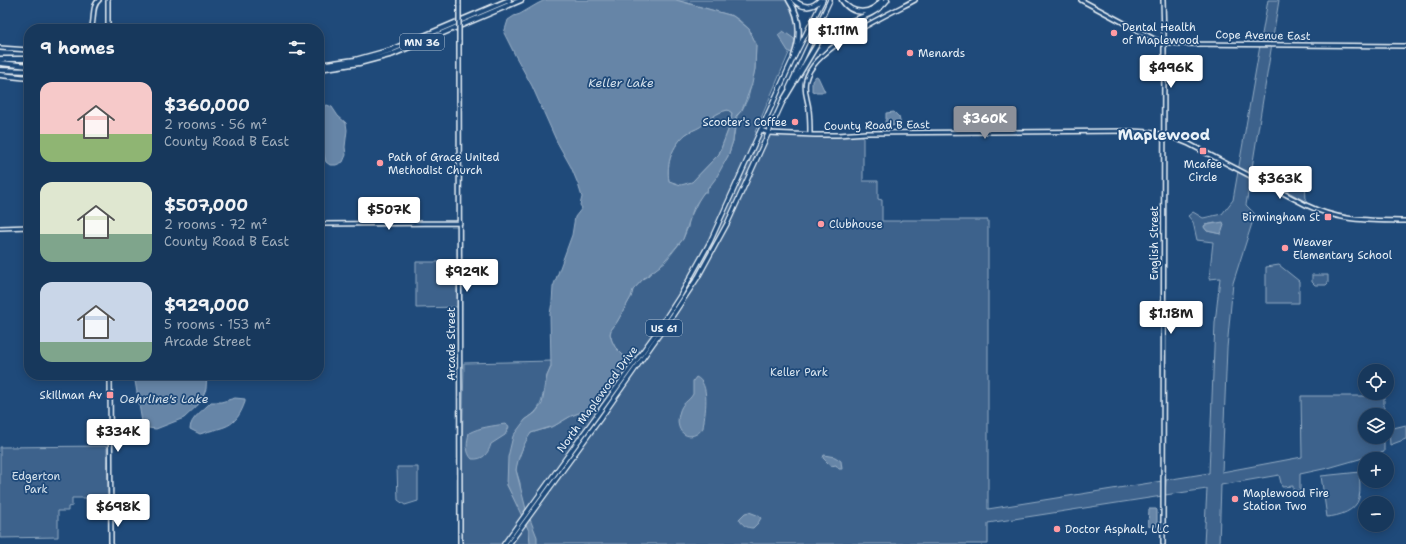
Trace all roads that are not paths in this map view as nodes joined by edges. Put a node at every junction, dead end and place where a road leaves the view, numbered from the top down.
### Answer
1 (99, 0) edge
2 (108, 0) edge
3 (460, 0) edge
4 (509, 0) edge
5 (521, 0) edge
6 (789, 0) edge
7 (794, 0) edge
8 (821, 0) edge
9 (830, 0) edge
10 (842, 0) edge
11 (882, 0) edge
12 (888, 0) edge
13 (915, 0) edge
14 (1081, 0) edge
15 (1163, 0) edge
16 (92, 24) edge
17 (108, 24) edge
18 (1164, 42) junction
19 (1406, 46) edge
20 (0, 48) edge
21 (24, 50) edge
22 (794, 56) junction
23 (0, 59) edge
24 (24, 59) edge
25 (0, 64) edge
26 (324, 64) edge
27 (24, 66) edge
28 (324, 68) edge
29 (0, 70) edge
30 (24, 71) edge
31 (0, 76) edge
32 (24, 78) edge
33 (783, 101) junction
34 (761, 130) junction
35 (769, 133) junction
36 (810, 134) junction
37 (1164, 134) junction
38 (1406, 221) edge
39 (460, 223) junction
40 (324, 224) edge
41 (24, 227) edge
42 (0, 228) edge
43 (110, 380) edge
44 (111, 544) edge
45 (460, 544) edge
46 (504, 544) edge
47 (509, 544) edge
48 (1164, 544) edge

1 - 16 street
2 - 17 street
3 - 39 street, Arcade Street, bridge
4 - 26 highway, MN 36
5 - 28 highway, MN 36
6 - 22 highway
7 - 8 highway
8 - 22 main road, US 61
9 - 33 main road, US 61
10 - 11 highway
12 - 33 highway
13 - 36 street
14 - 18 street, Cope Avenue East
15 - 18 street, English Street
18 - 19 street, Cope Avenue East
18 - 37 street, English Street
20 - 21 street
22 - 34 main road, US 61
23 - 24 highway
25 - 27 highway
29 - 30 highway
31 - 32 highway
33 - 35 main road, US 61
34 - 35 street, County Road B East
34 - 46 main road, North Maplewood Drive / US 61
35 - 36 street, County Road B East
35 - 47 main road, North Maplewood Drive / US 61
36 - 37 street, County Road B East
37 - 38 street, County Road B East
37 - 48 street, English Street
39 - 40 street
39 - 45 street, Arcade Street
41 - 42 street
43 - 44 street

